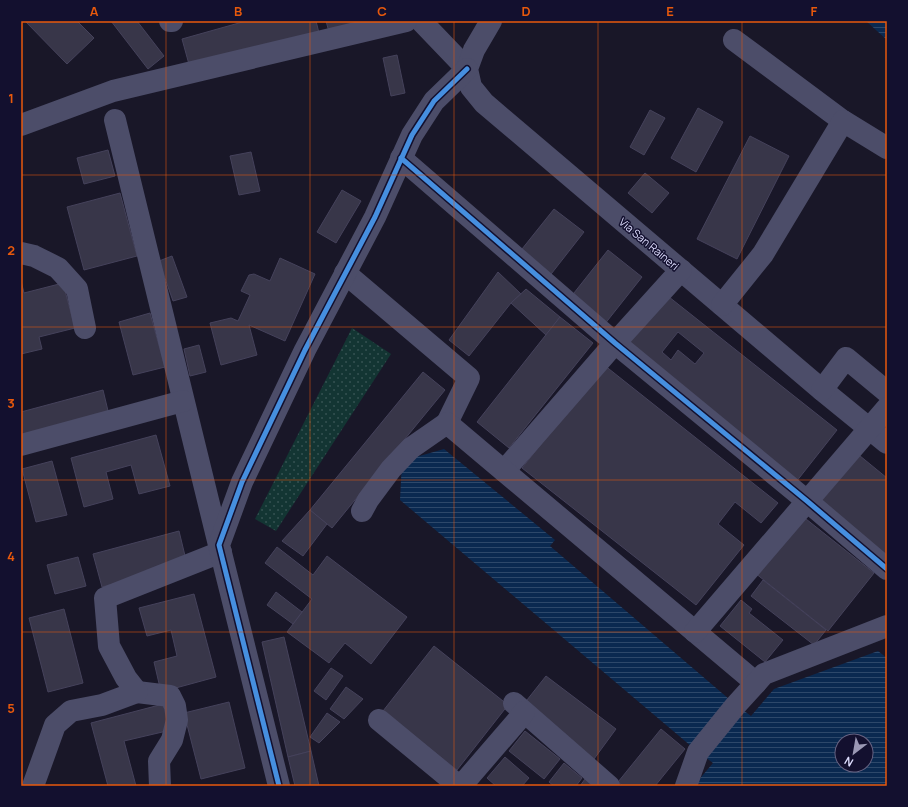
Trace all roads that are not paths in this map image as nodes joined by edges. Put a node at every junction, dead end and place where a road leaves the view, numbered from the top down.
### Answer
1 (406, 21) edge
2 (421, 21) edge
3 (492, 21) edge
4 (734, 40) dead end
5 (467, 69) junction
6 (115, 120) dead end
7 (843, 121) junction
8 (21, 125) edge
9 (887, 148) edge
10 (402, 158) junction
11 (21, 253) edge
12 (681, 270) junction
13 (345, 273) junction
14 (722, 305) junction
15 (85, 328) dead end
16 (615, 343) junction
17 (822, 390) junction
18 (887, 392) edge
19 (184, 401) junction
20 (887, 408) edge
21 (447, 424) junction
22 (870, 429) junction
23 (887, 443) edge
24 (21, 445) edge
25 (504, 471) junction
26 (807, 501) junction
27 (362, 511) dead end
28 (220, 548) junction
29 (887, 569) edge
30 (887, 626) edge
31 (695, 632) junction
32 (756, 683) junction
33 (137, 692) junction
34 (379, 720) dead end
35 (33, 786) edge
36 (160, 786) edge
37 (279, 786) edge
38 (460, 786) edge
39 (609, 786) edge
40 (686, 786) edge

1 - 8 street
2 - 5 street
3 - 5 street
4 - 7 street
5 - 10 street
5 - 12 street, Via San Raineri
6 - 19 street
7 - 9 street
7 - 14 street
10 - 13 street
10 - 16 street
11 - 15 street
12 - 14 street, Via San Raineri
12 - 16 street
13 - 21 street
13 - 28 street
14 - 17 street, Via San Raineri
16 - 25 street
16 - 26 street
17 - 18 street
17 - 22 street, Via San Raineri
19 - 24 street
19 - 28 street
20 - 22 street
21 - 25 street
21 - 27 street
22 - 23 street, Via San Raineri
22 - 26 street
25 - 31 street
26 - 29 street
26 - 31 street
28 - 33 street
28 - 37 street
30 - 32 street
31 - 32 street
32 - 40 street
33 - 35 street
33 - 36 street
34 - 38 street
38 - 39 street

